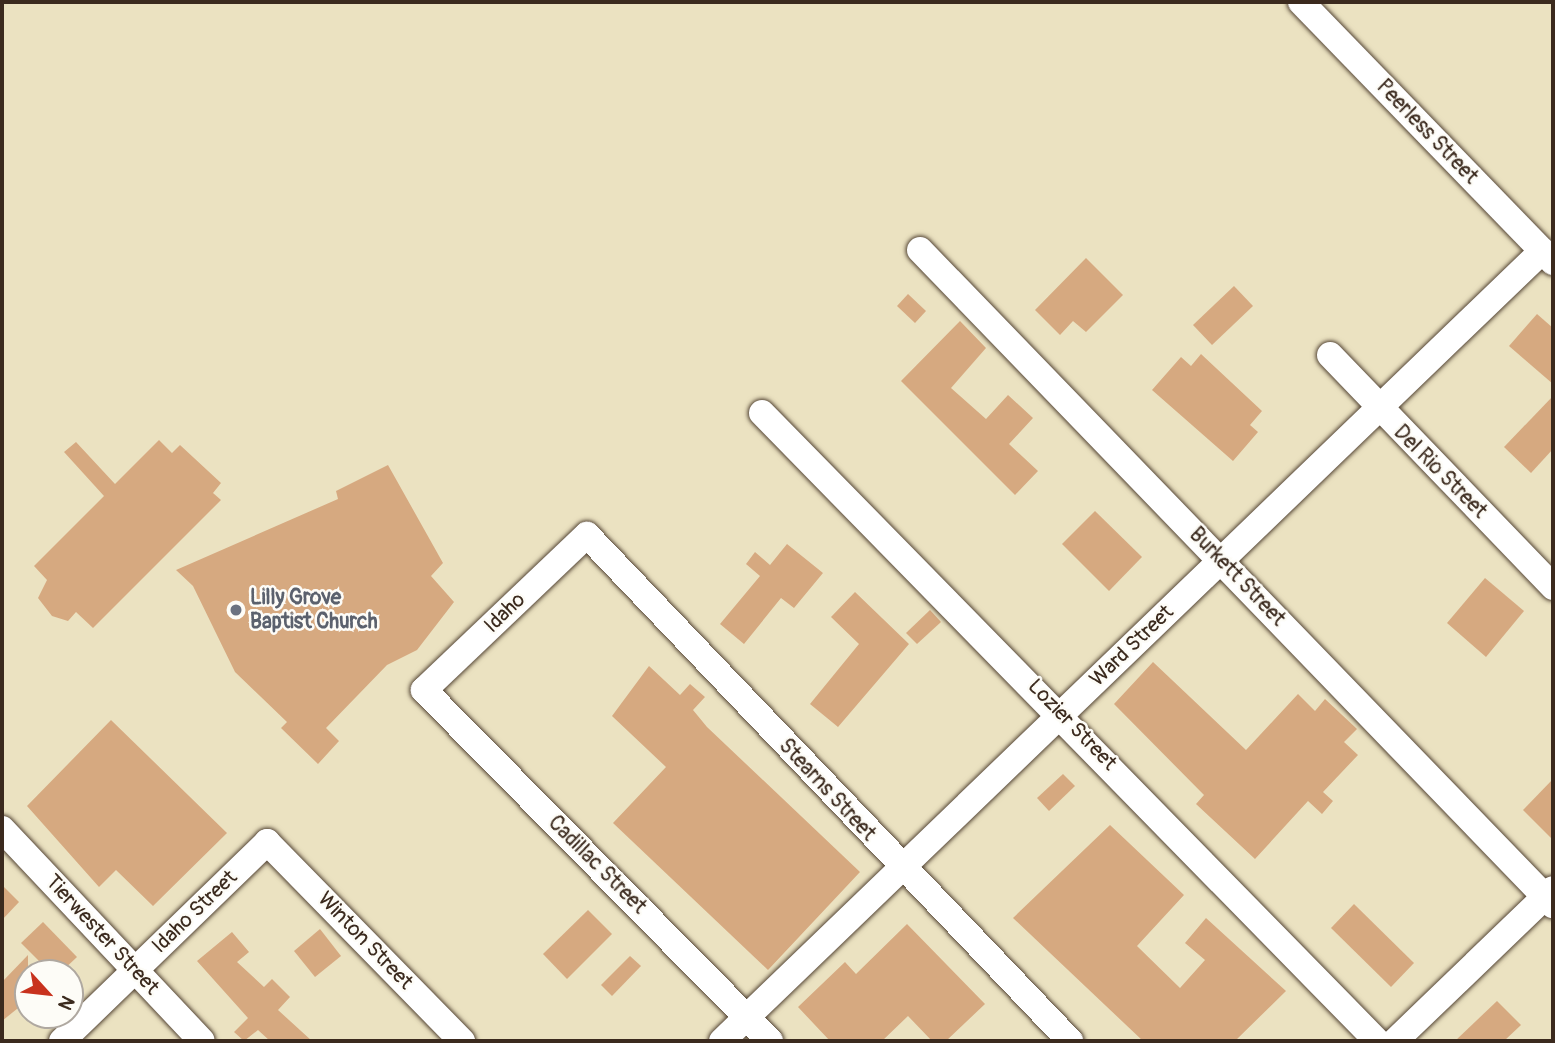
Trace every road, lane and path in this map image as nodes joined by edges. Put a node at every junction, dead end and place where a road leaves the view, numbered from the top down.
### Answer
1 (1301, 2) edge
2 (920, 250) dead end
3 (1548, 257) edge
4 (1330, 355) dead end
5 (1378, 409) junction
6 (762, 413) dead end
7 (587, 535) joint
8 (1220, 561) junction
9 (1553, 587) edge
10 (424, 690) joint
11 (1062, 714) junction
12 (2, 829) edge
13 (267, 842) joint
14 (901, 869) junction
15 (1551, 897) edge
16 (135, 970) junction
17 (747, 1017) junction
18 (61, 1041) edge
19 (202, 1041) edge
20 (463, 1041) edge
21 (722, 1041) edge
22 (770, 1041) edge
23 (1070, 1041) edge
24 (1377, 1041) edge
25 (1395, 1041) edge

1 - 3 street, Peerless Street
2 - 8 street, Burkett Street
3 - 5 street, Ward Street
4 - 5 street, Del Rio Street
5 - 8 street, Ward Street
5 - 9 street, Del Rio Street
6 - 11 street, Lozier Street
7 - 10 street, Idaho
7 - 14 street, Stearns Street
8 - 11 street, Ward Street
8 - 15 street, Burkett Street
10 - 17 street, Cadillac Street
11 - 14 street, Ward Street
11 - 24 street, Lozier Street
12 - 16 street, Tierwester Street
13 - 16 street, Idaho Street
13 - 20 street, Winton Street
14 - 17 street, Ward Street
14 - 23 street, Stearns Street
15 - 25 street
16 - 18 street, Idaho Street
16 - 19 street, Tierwester Street
17 - 21 street, Ward Street
17 - 22 street, Cadillac Street

